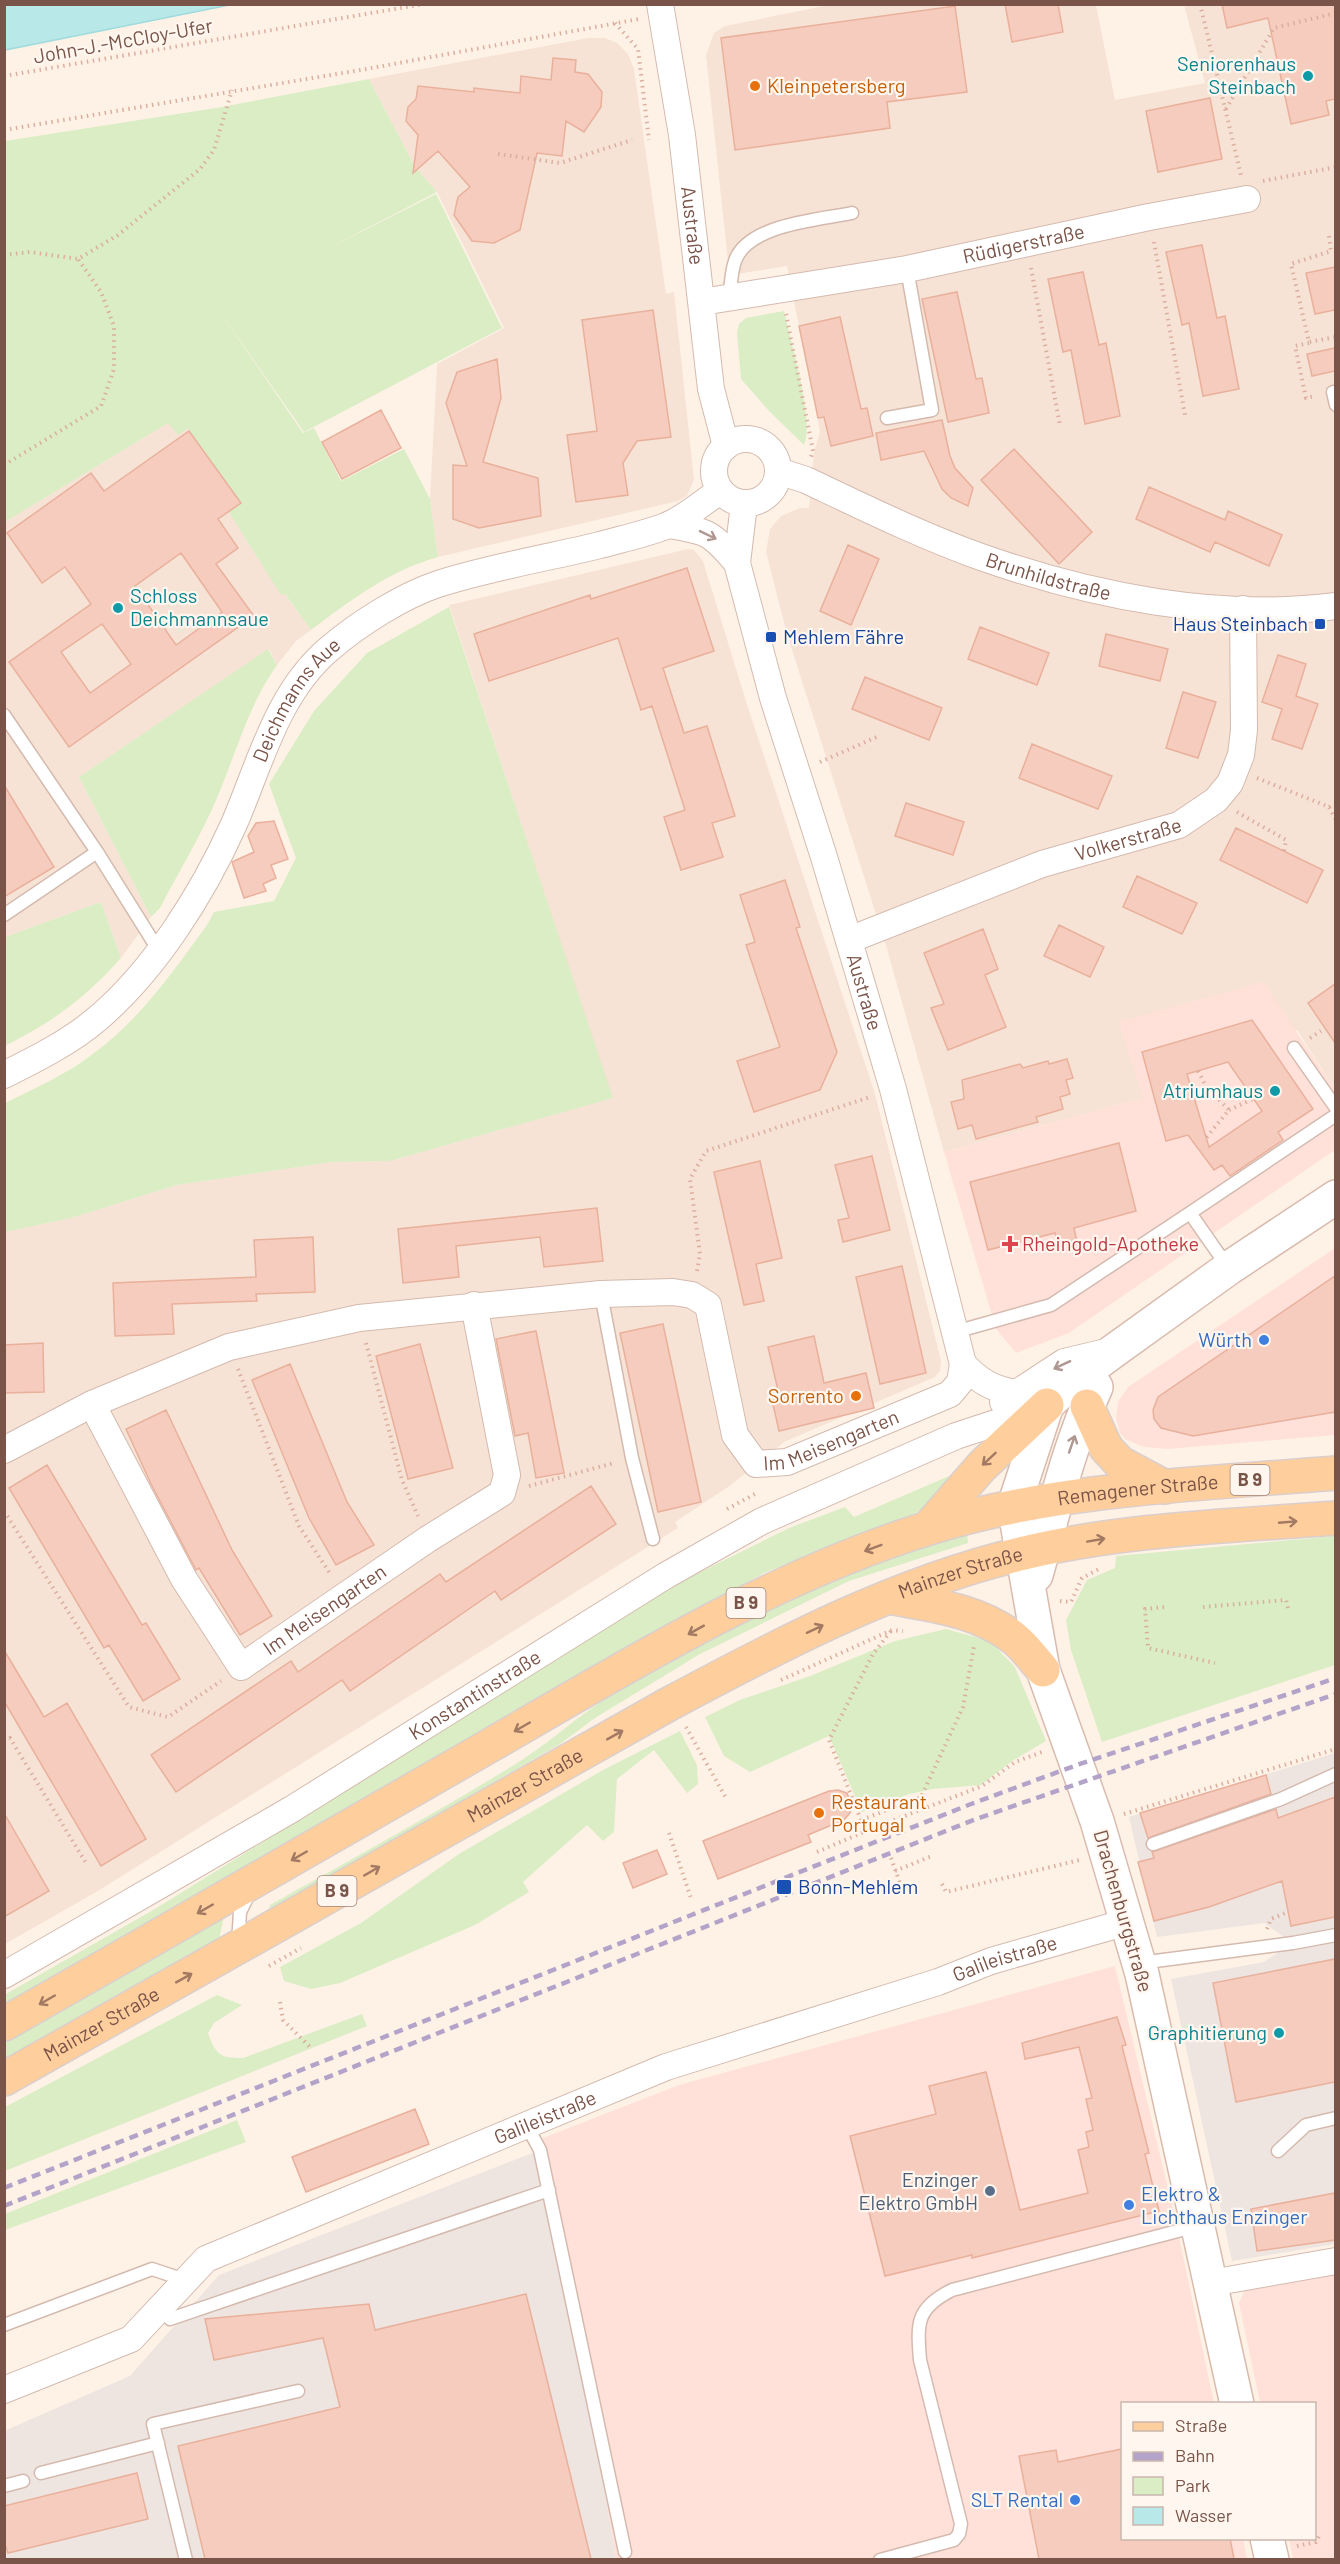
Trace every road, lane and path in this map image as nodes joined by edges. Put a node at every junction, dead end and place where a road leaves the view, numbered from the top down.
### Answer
1 (424, 4) edge
2 (660, 4) edge
3 (1200, 4) edge
4 (1335, 13) edge
5 (4, 76) edge
6 (232, 90) junction
7 (1225, 109) junction
8 (4, 130) edge
9 (632, 140) dead end
10 (649, 140) dead end
11 (498, 154) dead end
12 (1335, 166) edge
13 (1247, 199) junction
14 (852, 213) dead end
15 (1149, 218) junction
16 (1329, 236) dead end
17 (1027, 243) junction
18 (4, 255) edge
19 (78, 259) junction
20 (907, 269) junction
21 (781, 290) junction
22 (729, 298) junction
23 (702, 302) junction
24 (1335, 337) edge
25 (1309, 342) junction
26 (1334, 399) edge
27 (1185, 415) dead end
28 (887, 418) dead end
29 (1060, 426) dead end
30 (726, 446) junction
31 (4, 465) edge
32 (778, 471) junction
33 (806, 480) junction
34 (720, 491) junction
35 (744, 504) junction
36 (668, 525) junction
37 (737, 563) junction
38 (1335, 606) edge
39 (1243, 609) junction
40 (4, 715) edge
41 (879, 736) dead end
42 (1235, 770) junction
43 (797, 772) junction
44 (1216, 800) junction
45 (1335, 804) edge
46 (1329, 807) junction
47 (1335, 820) edge
48 (1284, 851) dead end
49 (97, 852) junction
50 (4, 915) edge
51 (849, 940) junction
52 (159, 951) junction
53 (1294, 1048) dead end
54 (1198, 1071) dead end
55 (4, 1075) edge
56 (893, 1089) junction
57 (1253, 1099) dead end
58 (1335, 1108) edge
59 (1229, 1110) junction
60 (1335, 1115) edge
61 (1204, 1139) dead end
62 (1335, 1197) edge
63 (1190, 1213) junction
64 (1229, 1268) junction
65 (601, 1294) junction
66 (692, 1296) junction
67 (474, 1305) junction
68 (359, 1318) junction
69 (955, 1332) junction
70 (229, 1347) junction
71 (1113, 1351) junction
72 (963, 1364) junction
73 (1016, 1393) junction
74 (92, 1404) junction
75 (1047, 1405) junction
76 (1087, 1406) junction
77 (956, 1436) junction
78 (4, 1450) edge
79 (622, 1461) dead end
80 (1335, 1473) edge
81 (1165, 1487) junction
82 (502, 1493) junction
83 (1055, 1500) junction
84 (1014, 1506) junction
85 (4, 1511) edge
86 (1335, 1518) edge
87 (928, 1528) junction
88 (428, 1539) junction
89 (653, 1539) dead end
90 (1033, 1552) junction
91 (1106, 1566) dead end
92 (345, 1595) junction
93 (889, 1597) junction
94 (1064, 1601) dead end
95 (1164, 1607) dead end
96 (1203, 1607) dead end
97 (1288, 1608) dead end
98 (892, 1630) dead end
99 (975, 1645) dead end
100 (1215, 1663) dead end
101 (241, 1667) junction
102 (1043, 1670) junction
103 (669, 1704) junction
104 (4, 1741) edge
105 (1335, 1749) edge
106 (1015, 1762) dead end
107 (1335, 1773) edge
108 (726, 1798) dead end
109 (861, 1820) junction
110 (1097, 1821) junction
111 (866, 1831) junction
112 (669, 1833) dead end
113 (1153, 1844) dead end
114 (817, 1852) dead end
115 (1106, 1852) junction
116 (932, 1856) dead end
117 (891, 1858) dead end
118 (86, 1863) dead end
119 (895, 1871) junction
120 (256, 1880) junction
121 (900, 1883) dead end
122 (942, 1884) dead end
123 (691, 1898) dead end
124 (1127, 1922) junction
125 (1335, 1935) edge
126 (238, 1948) junction
127 (1139, 1963) junction
128 (4, 1975) edge
129 (280, 2002) dead end
130 (4, 2024) edge
131 (311, 2048) dead end
132 (4, 2079) edge
133 (1335, 2118) edge
134 (527, 2126) junction
135 (1278, 2151) dead end
136 (549, 2190) junction
137 (1198, 2226) junction
138 (1335, 2261) edge
139 (185, 2280) junction
140 (1211, 2283) junction
141 (160, 2307) junction
142 (4, 2325) edge
143 (4, 2390) edge
144 (298, 2391) dead end
145 (1237, 2402) edge
146 (158, 2443) junction
147 (41, 2473) dead end
148 (23, 2481) dead end
149 (4, 2486) edge
150 (1267, 2540) edge
151 (625, 2552) dead end
152 (186, 2559) edge
153 (880, 2559) edge
154 (1272, 2559) edge

1 - 5 path, John-J.-McCloy-Ufer
2 - 23 street, Austraße
3 - 7 path
4 - 7 path
6 - 8 path
6 - 10 path
6 - 19 path
7 - 13 path
9 - 11 path
12 - 13 path
13 - 15 street, Rüdigerstraße
14 - 22 lane
15 - 17 street, Rüdigerstraße
15 - 27 path
16 - 25 path
17 - 20 street, Rüdigerstraße
17 - 29 path
18 - 19 path
19 - 31 path
20 - 21 street, Rüdigerstraße
20 - 28 lane
21 - 22 street, Rüdigerstraße
21 - 33 path
22 - 23 street, Rüdigerstraße
23 - 30 street, Austraße
24 - 25 path
25 - 26 path
30 - 32 street
30 - 34 street
32 - 33 street, Brunhildstraße
32 - 35 street
33 - 39 street, Brunhildstraße
34 - 35 street
34 - 36 street, Deichmanns Aue
35 - 37 street, Austraße
36 -> 37 street, Austraße
36 - 52 street, Deichmanns Aue
37 - 43 street, Austraße
38 - 39 street, Brunhildstraße
39 - 42 street, Volkerstraße
40 - 49 lane
41 - 43 path
42 - 44 street, Volkerstraße
42 - 46 path
43 - 51 street, Austraße
44 - 48 path
44 - 51 street, Volkerstraße
45 - 46 path
46 - 47 path
49 - 50 lane
49 - 52 lane
51 - 56 street, Austraße
52 - 55 street, Deichmanns Aue
53 - 58 lane
54 - 59 path
56 - 66 path
56 - 69 street, Austraße
57 - 59 path
59 - 61 path
60 - 63 lane
62 - 64 street, Mainzer Straße
63 - 64 lane
63 - 69 lane
64 - 71 street, Mainzer Straße
65 - 66 street
65 - 67 street
65 - 89 lane
66 - 72 street, Im Meisengarten
67 - 68 street
67 - 82 street
68 - 70 street
68 - 88 path
69 - 72 street, Austraße
70 - 74 street
70 - 92 path
71 -> 73 street, Mainzer Straße
71 - 75 street, Mainzer Straße
71 - 76 street, Mainzer Straße
72 - 73 street
73 - 77 street, Konstantinstraße
74 - 78 street
74 - 101 street, Im Meisengarten
75 - 77 street, Konstantinstraße
75 - 84 street, Mainzer Straße
75 -> 87 main road
76 - 81 main road
83 -> 76 street, Mainzer Straße
77 - 128 street, Konstantinstraße
79 - 82 path
80 - 81 main road, Remagener Straße / B 9
81 - 83 main road, Remagener Straße / B 9
82 - 88 street, Im Meisengarten
83 - 84 main road, Remagener Straße / B 9
83 - 90 street, Mainzer Straße
84 - 87 main road, Mainzer Straße / B 9
84 - 90 street, Mainzer Straße
85 - 101 path
90 -> 86 main road, B 9
87 -> 120 main road, Mainzer Straße / B 9
88 - 92 street, Im Meisengarten
90 - 93 main road, Mainzer Straße / B 9
90 - 102 street, Drachenburgstraße
91 - 94 path
92 - 101 street, Im Meisengarten
93 - 102 main road
103 -> 93 main road, Mainzer Straße / B 9
95 - 100 path
96 - 97 path
98 - 109 path
99 - 109 path
102 - 110 street, Drachenburgstraße
103 - 108 path
126 -> 103 main road, Mainzer Straße / B 9
104 - 118 path
105 - 110 path
106 - 111 path
107 - 113 lane
109 - 111 path
110 - 115 street, Drachenburgstraße
111 - 114 path
112 - 123 path
115 - 122 path
115 - 124 street, Drachenburgstraße
116 - 119 path
117 - 119 path
119 - 121 path
120 - 126 lane
120 -> 130 main road, Mainzer Straße / B 9
124 - 127 street, Drachenburgstraße
124 - 134 street, Galileistraße
125 - 127 lane
132 -> 126 main road, Mainzer Straße / B 9
127 - 137 street, Drachenburgstraße
129 - 131 path
133 - 135 lane
134 - 136 lane
134 - 139 street, Galileistraße
136 - 141 lane
136 - 151 lane
137 - 140 street, Drachenburgstraße
137 - 153 lane
138 - 140 street
139 - 141 street, Galileistraße
139 - 142 lane
140 - 145 street, Drachenburgstraße
141 - 143 street, Galileistraße
144 - 146 lane
146 - 147 lane
146 - 152 lane
148 - 149 lane
150 - 154 street

